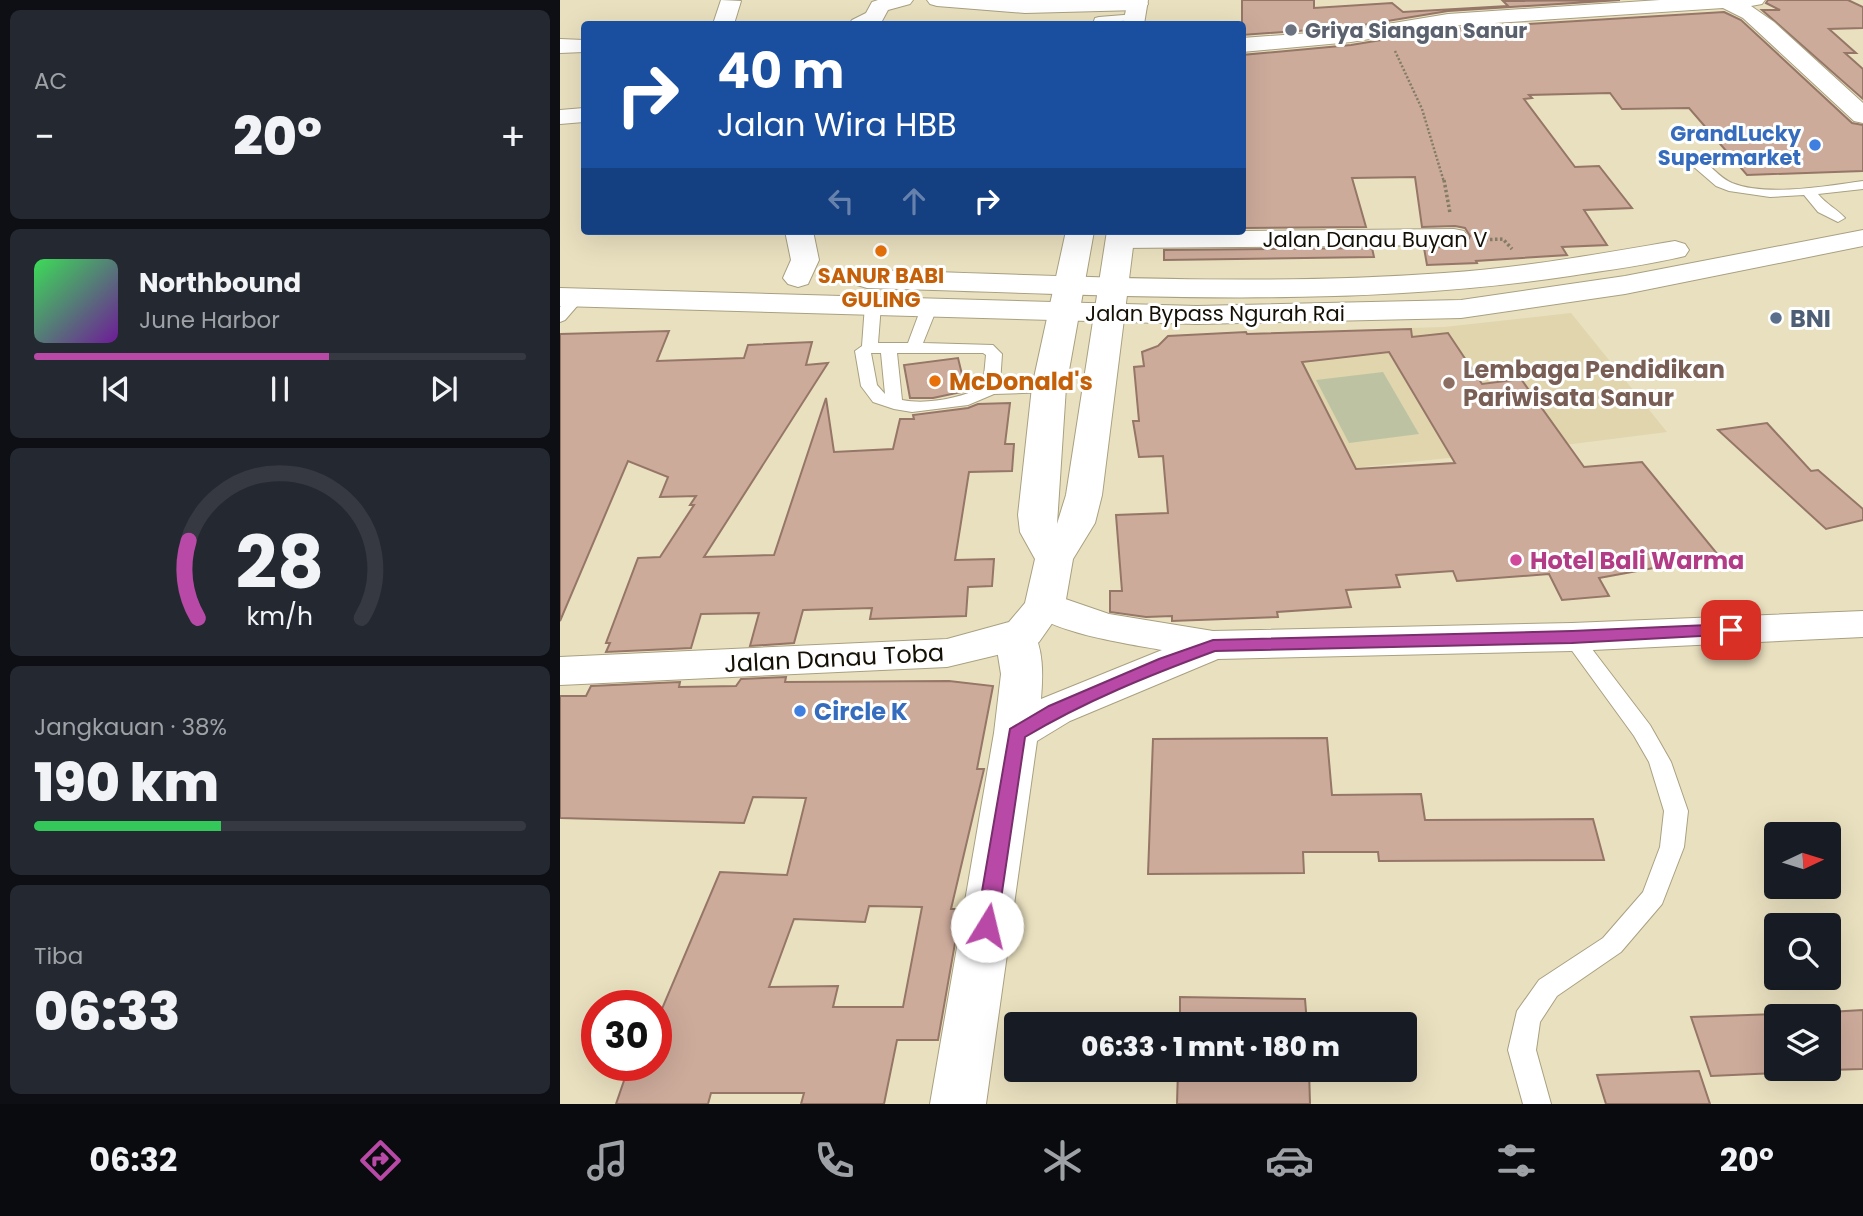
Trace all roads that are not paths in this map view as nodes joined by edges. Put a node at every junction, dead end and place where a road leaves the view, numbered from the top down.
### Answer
1 (903, 0) edge
2 (937, 0) edge
3 (1755, 0) edge
4 (731, 1) edge
5 (1725, 2) edge
6 (1498, 9) edge
7 (1137, 11) edge
8 (725, 21) edge
9 (866, 21) edge
10 (1099, 21) edge
11 (1246, 44) edge
12 (560, 46) edge
13 (581, 46) edge
14 (560, 66) edge
15 (581, 66) edge
16 (581, 115) edge
17 (1863, 115) edge
18 (560, 117) edge
19 (1692, 158) dead end
20 (1863, 185) edge
21 (1808, 191) junction
22 (1851, 216) edge
23 (800, 235) edge
24 (1079, 235) edge
25 (1120, 235) edge
26 (1454, 237) road end
27 (1863, 239) edge
28 (1675, 250) junction
29 (1701, 270) junction
30 (798, 278) junction
31 (564, 296) edge
32 (1066, 298) junction
33 (1112, 299) junction
34 (873, 305) junction
35 (929, 308) junction
36 (914, 347) junction
37 (870, 348) junction
38 (889, 348) junction
39 (1049, 387) junction
40 (991, 389) junction
41 (894, 404) junction
42 (1054, 559) junction
43 (1030, 621) junction
44 (1863, 624) edge
45 (1572, 637) junction
46 (1213, 645) junction
47 (560, 671) edge
48 (1016, 733) junction
49 (958, 1104) edge
50 (1537, 1104) edge

1 - 9 main road
2 - 7 main road
3 - 5 main road
4 - 8 main road
5 - 6 main road
5 - 17 main road
6 - 11 main road
7 - 10 lane
12 - 13 main road
14 - 15 main road
16 - 18 main road
19 - 21 lane
20 - 21 lane
21 - 22 lane
22 - 28 main road, Jalan Bypass Ngurah Rai
23 - 30 main road
24 - 32 main road
25 - 26 main road, Jalan Danau Buyan V
25 - 33 main road
27 - 29 main road, Jalan Bypass Ngurah Rai
28 - 29 main road
28 - 33 main road, Jalan Bypass Ngurah Rai
29 - 33 main road, Jalan Bypass Ngurah Rai
30 - 31 main road, Jalan Bypass Ngurah Rai
30 - 32 main road, Jalan Bypass Ngurah Rai
31 - 34 main road, Jalan Bypass Ngurah Rai
32 - 33 main road, Jalan Bypass Ngurah Rai
32 - 35 main road, Jalan Bypass Ngurah Rai
32 - 39 main road
33 - 42 main road
34 - 35 main road, Jalan Bypass Ngurah Rai
34 - 37 lane
35 - 36 lane
36 - 38 lane
36 - 40 lane
37 - 38 lane
37 - 41 lane
38 - 41 lane
39 - 40 lane
39 - 42 main road
40 - 41 lane
42 - 43 main road
43 - 46 main road
43 - 47 main road, Jalan Danau Toba
43 - 48 main road
44 - 45 main road
45 - 46 main road
45 - 50 lane
46 - 48 main road
48 - 49 main road

